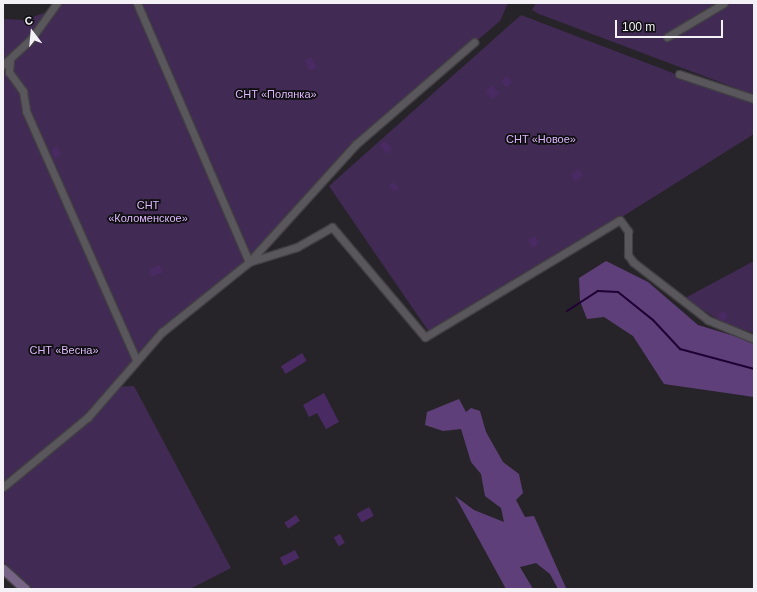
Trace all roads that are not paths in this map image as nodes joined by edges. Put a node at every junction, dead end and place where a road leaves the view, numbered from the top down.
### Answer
1 (57, 3) edge
2 (137, 3) edge
3 (724, 3) edge
4 (667, 37) dead end
5 (474, 42) dead end
6 (10, 60) junction
7 (3, 65) edge
8 (679, 74) dead end
9 (754, 99) edge
10 (249, 262) junction
11 (754, 339) edge
12 (136, 359) junction
13 (3, 487) edge
14 (3, 569) edge
15 (25, 589) edge

1 - 6 street
2 - 10 street
3 - 4 street
5 - 10 street
6 - 7 street
6 - 12 street
8 - 9 street
10 - 11 street
10 - 12 street
12 - 13 street
14 - 15 main road

